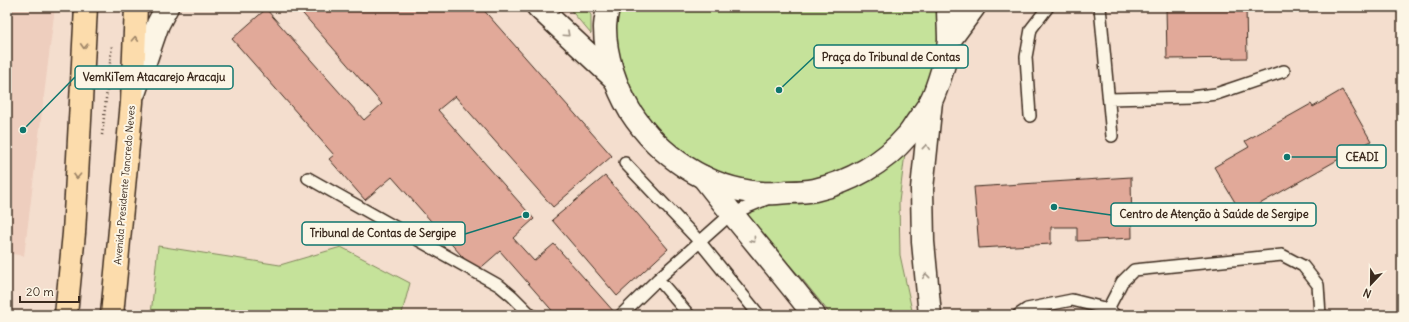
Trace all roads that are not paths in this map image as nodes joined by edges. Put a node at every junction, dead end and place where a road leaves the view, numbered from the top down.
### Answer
1 (86, 7) edge
2 (136, 7) edge
3 (167, 7) edge
4 (538, 7) edge
5 (608, 7) edge
6 (948, 7) edge
7 (974, 7) edge
8 (1048, 7) edge
9 (1100, 7) edge
10 (949, 41) junction
11 (1284, 71) dead end
12 (615, 79) junction
13 (1109, 100) junction
14 (931, 101) junction
15 (132, 102) junction
16 (1030, 116) dead end
17 (1112, 136) dead end
18 (625, 163) dead end
19 (703, 177) junction
20 (308, 178) dead end
21 (783, 192) junction
22 (731, 214) junction
23 (700, 241) junction
24 (658, 279) junction
25 (1111, 312) edge
26 (66, 315) edge
27 (112, 315) edge
28 (531, 315) edge
29 (621, 315) edge
30 (689, 315) edge
31 (759, 315) edge
32 (814, 315) edge
33 (930, 315) edge
34 (1018, 315) edge
35 (1320, 315) edge

1 -> 26 main road
15 -> 2 main road, Avenida Presidente Tancredo Neves
3 - 15 street
4 -> 12 street
5 - 12 street
6 - 10 street
7 - 10 street
8 - 16 lane
9 - 13 lane
10 - 14 street
11 - 13 lane
12 - 19 street
13 - 17 lane
14 - 21 street
33 -> 14 street
15 - 27 main road, Avenida Presidente Tancredo Neves
18 - 23 lane
19 - 21 street
19 - 22 street
20 - 28 lane
21 - 22 lane
22 - 23 lane
22 -> 32 street
23 - 24 lane
23 - 31 lane
24 - 29 lane
24 - 30 lane
25 - 34 lane
25 - 35 lane

